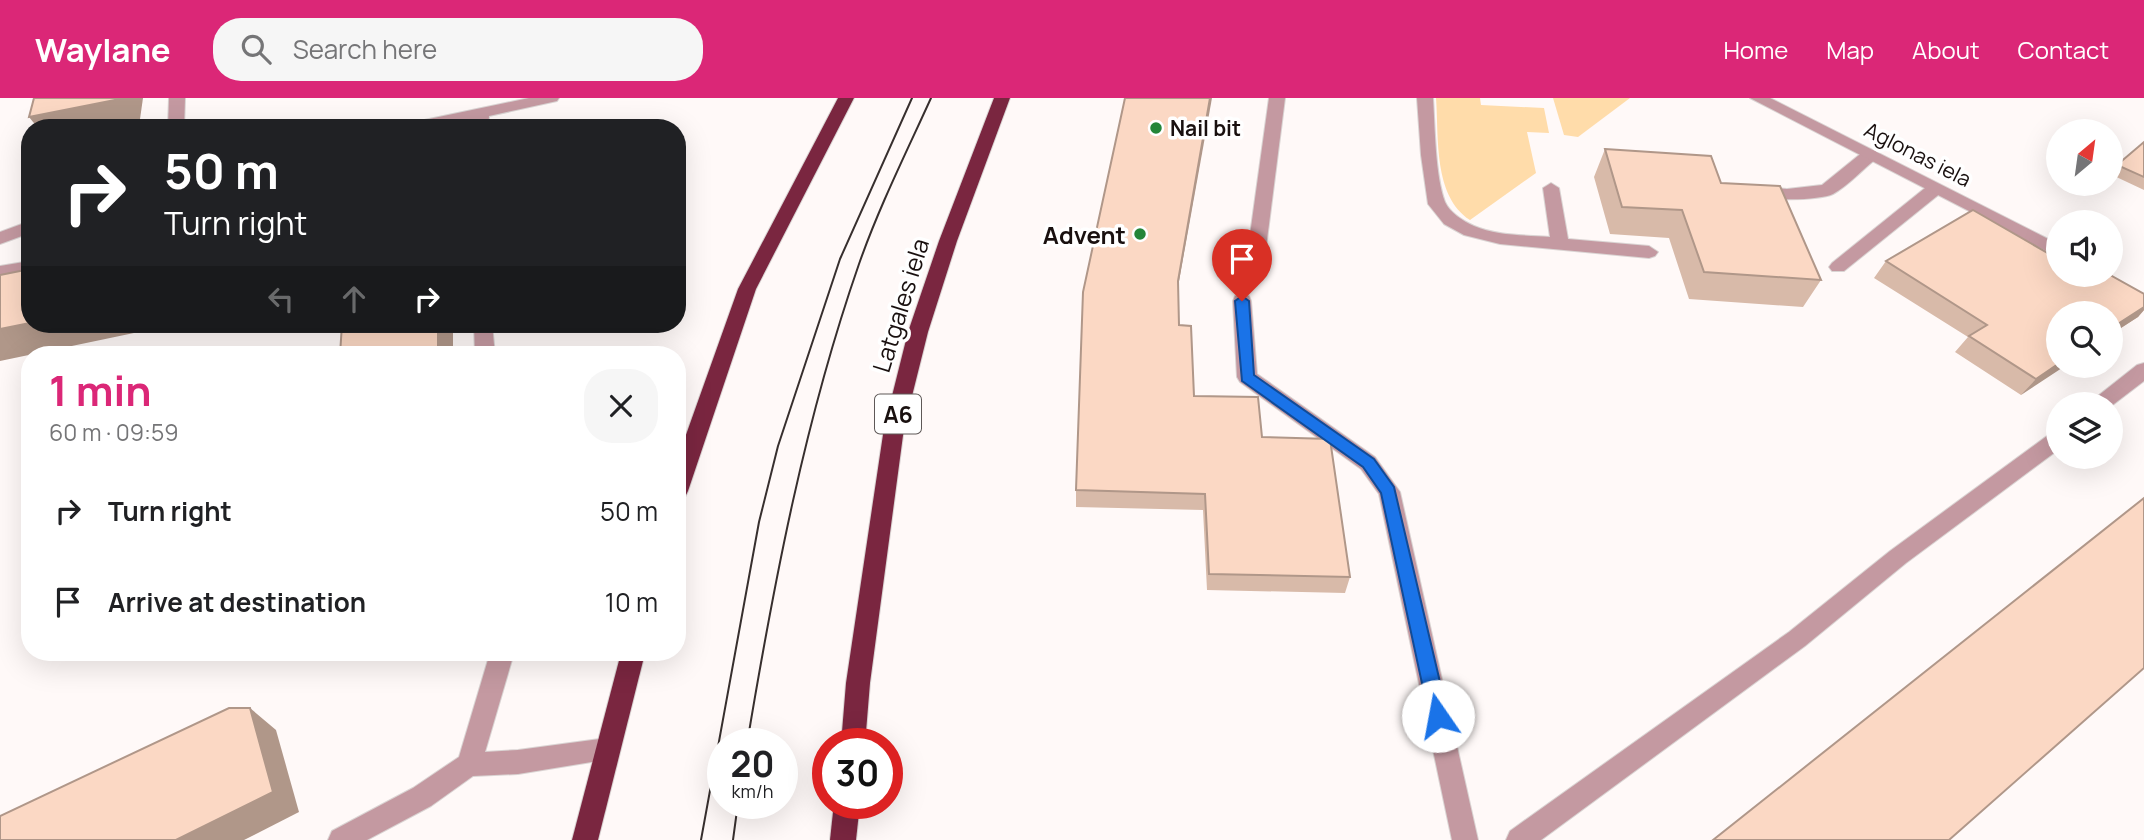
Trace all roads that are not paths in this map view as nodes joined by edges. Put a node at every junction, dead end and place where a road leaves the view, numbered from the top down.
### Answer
1 (177, 98) edge
2 (551, 98) edge
3 (846, 98) edge
4 (1002, 98) edge
5 (1277, 98) edge
6 (1425, 98) edge
7 (1758, 98) edge
8 (176, 119) edge
9 (484, 119) edge
10 (1870, 155) junction
11 (1550, 188) dead end
12 (1936, 188) junction
13 (1735, 190) edge
14 (21, 230) edge
15 (0, 238) edge
16 (1560, 243) junction
17 (2046, 245) edge
18 (1649, 252) dead end
19 (1838, 267) dead end
20 (21, 268) edge
21 (1254, 271) dead end
22 (0, 272) edge
23 (1242, 301) dead end
24 (2144, 370) edge
25 (2116, 392) edge
26 (2046, 448) edge
27 (686, 465) edge
28 (500, 661) edge
29 (631, 661) edge
30 (854, 728) edge
31 (607, 750) junction
32 (469, 764) junction
33 (845, 819) edge
34 (341, 840) edge
35 (585, 840) edge
36 (843, 840) edge
37 (1465, 840) edge
38 (1520, 840) edge

1 - 8 street
2 - 9 street
3 - 27 highway
4 - 30 highway, Latgales iela / A6
5 - 21 street
6 - 16 street
7 - 10 street, Aglonas iela
10 - 12 street, Aglonas iela
10 - 13 street
11 - 16 street
12 - 17 street, Aglonas iela
12 - 19 street
14 - 15 street
16 - 18 street
20 - 22 street
23 - 37 street
24 - 25 street
26 - 38 street
28 - 32 street
29 - 31 highway
31 - 32 street
31 - 35 highway
32 - 34 street
33 - 36 highway

